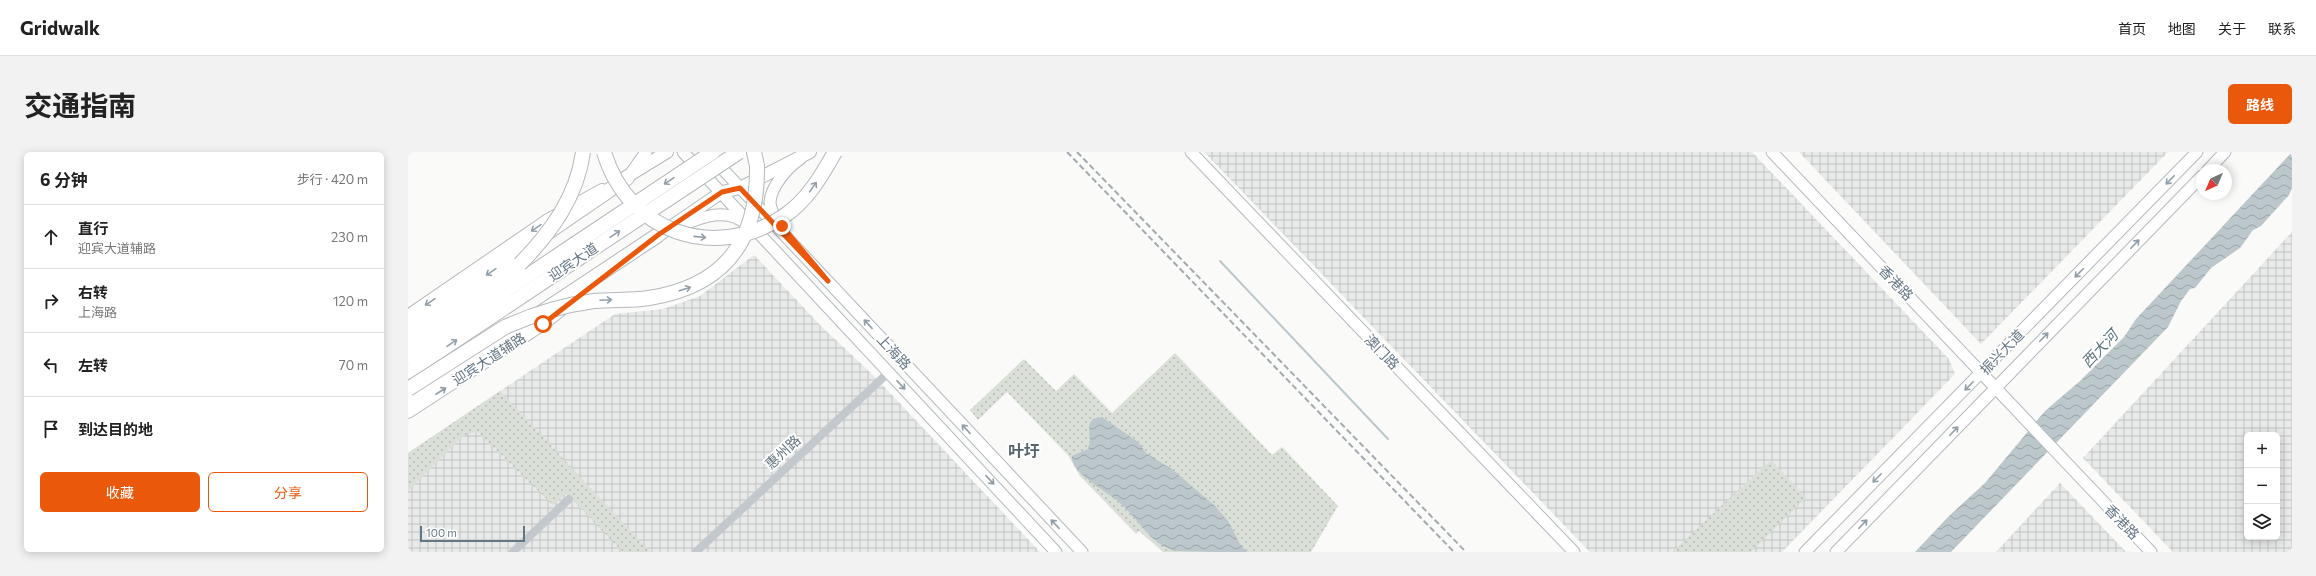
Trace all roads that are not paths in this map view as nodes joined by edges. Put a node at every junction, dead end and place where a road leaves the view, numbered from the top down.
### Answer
1 (583, 152) edge
2 (604, 152) edge
3 (646, 152) edge
4 (667, 152) edge
5 (683, 152) edge
6 (706, 152) edge
7 (713, 152) edge
8 (739, 152) edge
9 (754, 152) edge
10 (810, 152) edge
11 (816, 152) edge
12 (835, 152) edge
13 (1191, 152) edge
14 (1772, 152) edge
15 (2197, 152) edge
16 (2225, 152) edge
17 (799, 159) junction
18 (2214, 164) edge
19 (627, 178) junction
20 (2196, 182) edge
21 (740, 188) junction
22 (722, 192) junction
23 (658, 235) junction
24 (578, 250) junction
25 (828, 281) junction
26 (815, 293) junction
27 (408, 316) edge
28 (408, 328) edge
29 (408, 342) edge
30 (408, 356) edge
31 (408, 372) edge
32 (889, 372) junction
33 (1982, 373) junction
34 (1995, 388) junction
35 (408, 389) edge
36 (408, 401) edge
37 (408, 412) edge
38 (1027, 494) junction
39 (569, 499) dead end
40 (1016, 508) junction
41 (513, 552) edge
42 (696, 552) edge
43 (1056, 552) edge
44 (1082, 552) edge
45 (1574, 552) edge
46 (1805, 552) edge
47 (1836, 552) edge
48 (2151, 552) edge

1 - 29 highway, bridge
2 -> 12 highway, bridge
3 - 19 main road
4 - 19 main road
5 - 22 main road, 上海路
6 - 21 main road, 上海路
7 -> 24 highway, 迎宾大道, bridge
24 -> 8 highway, 迎宾大道, bridge
35 -> 9 highway, bridge
10 - 17 main road, 迎宾大道辅路
11 - 17 main road
13 - 45 main road, 澳门路
14 - 33 main road, 香港路
15 -> 33 main road, 振兴大道
16 - 18 main road
17 - 21 main road, 迎宾大道辅路
17 - 25 main road
19 -> 27 main road
19 -> 28 highway
34 -> 20 main road, 振兴大道
21 - 22 main road, 迎宾大道辅路
21 - 25 main road, 上海路
22 - 23 main road, 迎宾大道辅路
22 - 26 main road, 上海路
23 - 26 main road
23 - 36 highway
37 -> 23 main road, 迎宾大道辅路
24 - 30 highway, 迎宾大道
31 -> 24 highway, 迎宾大道
38 -> 25 main road, 上海路
26 - 32 main road, 上海路
32 -> 40 main road, 上海路
32 - 42 street, 惠州路
33 - 34 main road, 香港路
33 -> 46 main road, 振兴大道
47 -> 34 main road, 振兴大道
34 - 48 main road, 香港路
38 - 40 main road
44 -> 38 main road, 上海路
39 - 41 street
40 - 43 main road, 上海路

